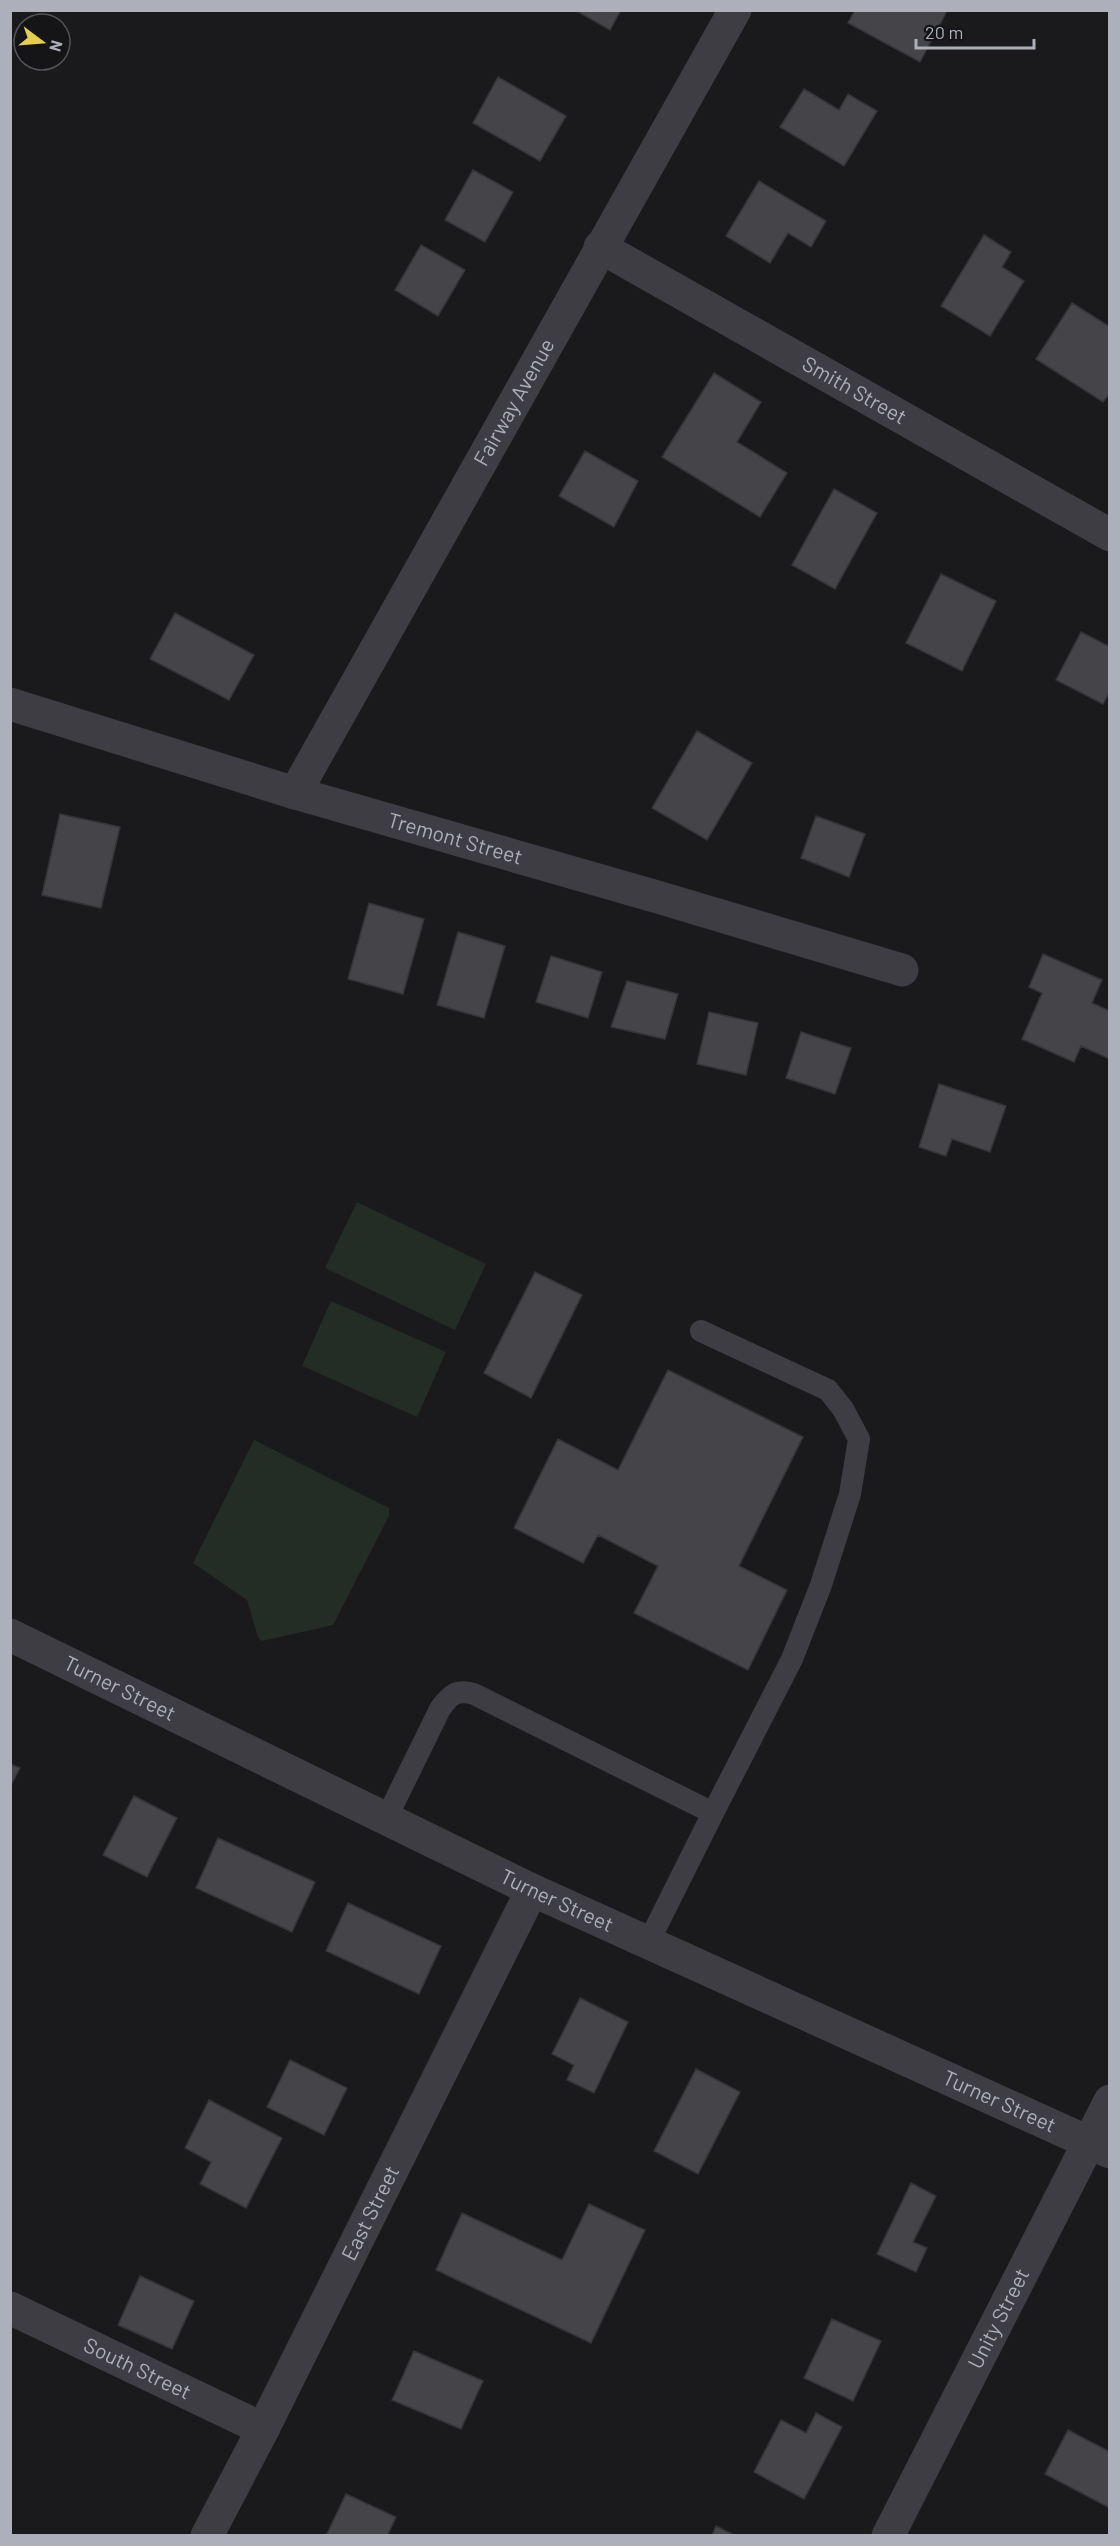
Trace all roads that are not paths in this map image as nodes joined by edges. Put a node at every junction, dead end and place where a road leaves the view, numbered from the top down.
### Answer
1 (735, 10) edge
2 (600, 247) junction
3 (1110, 535) edge
4 (10, 704) edge
5 (295, 793) junction
6 (902, 970) dead end
7 (701, 1331) dead end
8 (10, 1635) edge
9 (712, 1813) junction
10 (386, 1819) junction
11 (532, 1890) junction
12 (648, 1943) junction
13 (1110, 2101) edge
14 (1098, 2148) edge
15 (10, 2308) edge
16 (263, 2428) junction
17 (207, 2535) edge
18 (888, 2535) edge

1 - 2 street, Fairway Avenue
2 - 3 street, Smith Street
2 - 5 street, Fairway Avenue
4 - 5 street, Tremont Street
5 - 6 street, Tremont Street
7 - 9 lane
8 - 10 street, Turner Street
9 - 10 lane
9 - 12 lane
10 - 11 street, Turner Street
11 - 12 street, Turner Street
11 - 16 street, East Street
12 - 14 street, Turner Street
13 - 14 street, Unity Street
14 - 18 street, Unity Street
15 - 16 street, South Street
16 - 17 street, East Street

